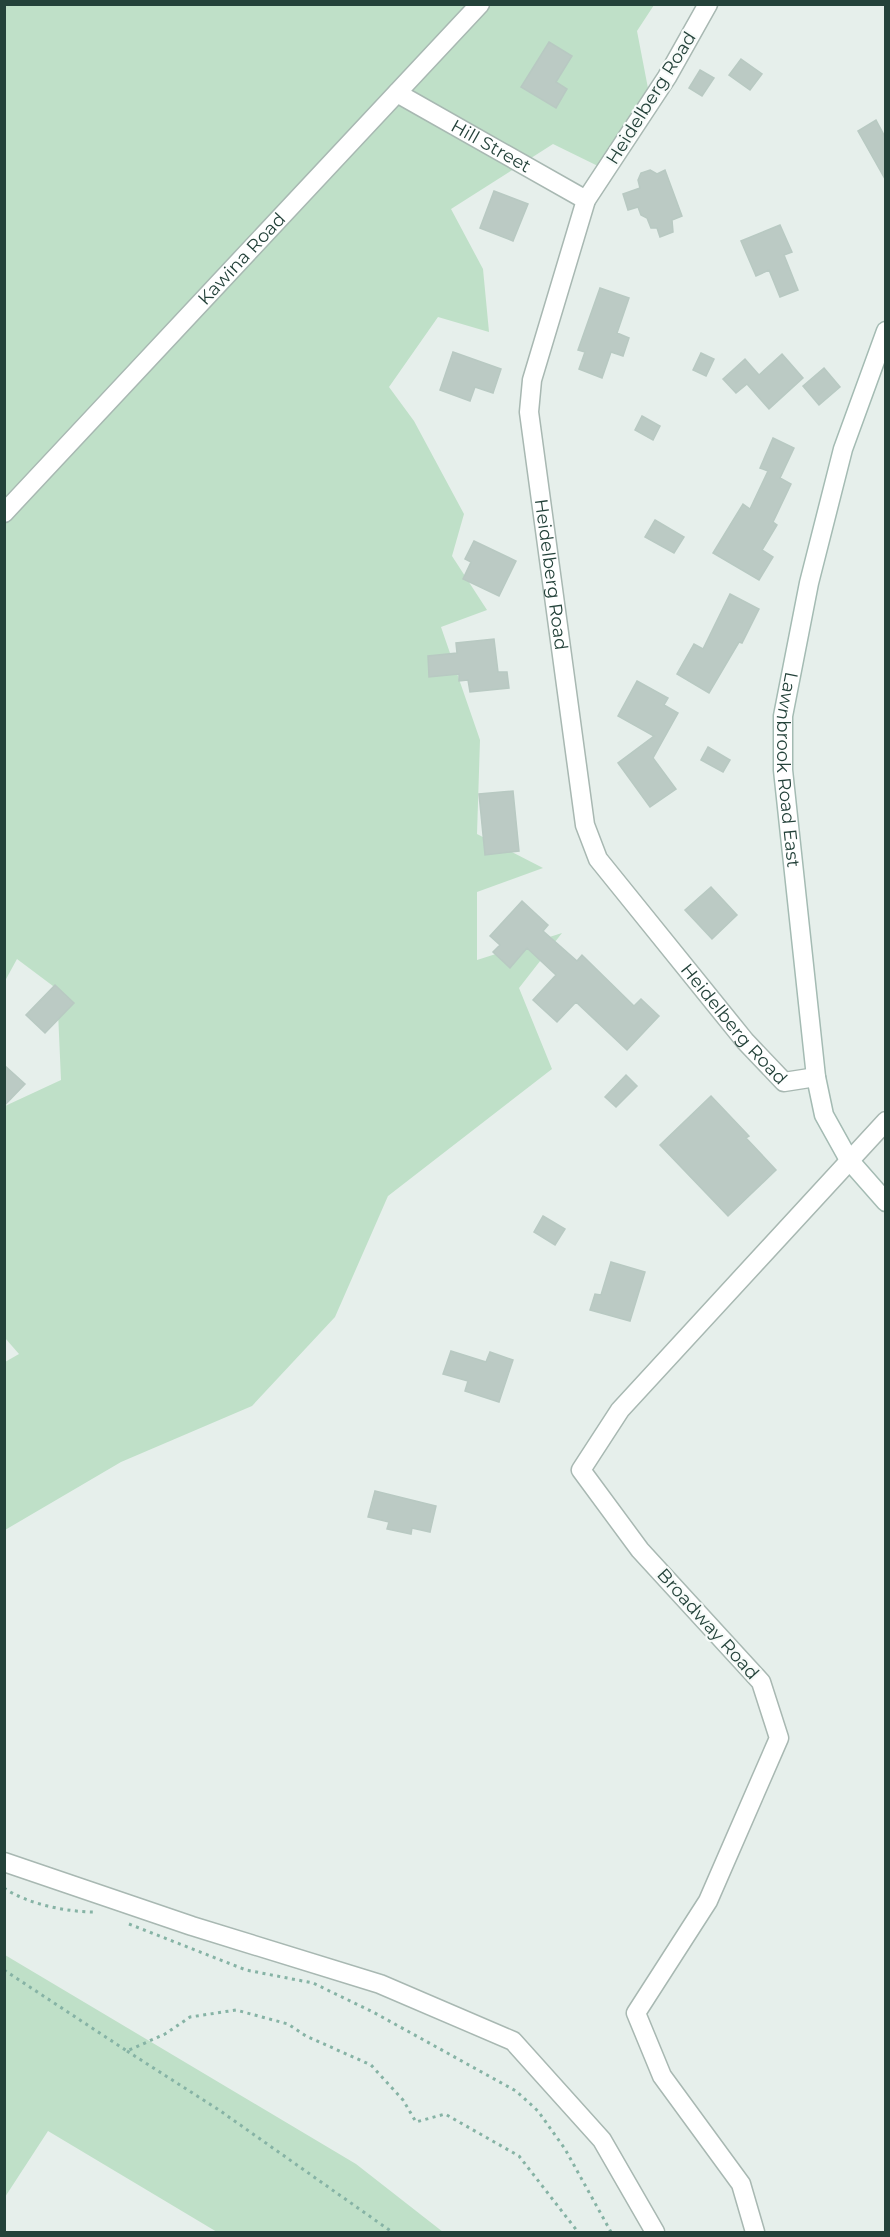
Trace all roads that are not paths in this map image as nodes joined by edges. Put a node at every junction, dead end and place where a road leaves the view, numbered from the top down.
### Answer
1 (480, 4) edge
2 (708, 4) edge
3 (397, 93) junction
4 (586, 200) junction
5 (885, 331) edge
6 (4, 513) edge
7 (816, 1077) junction
8 (885, 1121) edge
9 (849, 1160) junction
10 (885, 1202) edge
11 (4, 1862) edge
12 (655, 2232) edge
13 (754, 2232) edge

1 - 3 street, Kawina Road
2 - 4 street, Heidelberg Road
3 - 4 street, Hill Street
3 - 6 street, Kawina Road
4 - 7 street, Heidelberg Road
5 - 7 street, Lawnbrook Road East
7 - 9 street, Lawnbrook Road East
8 - 9 street, Broadway Road
9 - 10 street, Lawnbrook Road East
9 - 13 street, Broadway Road
11 - 12 street

